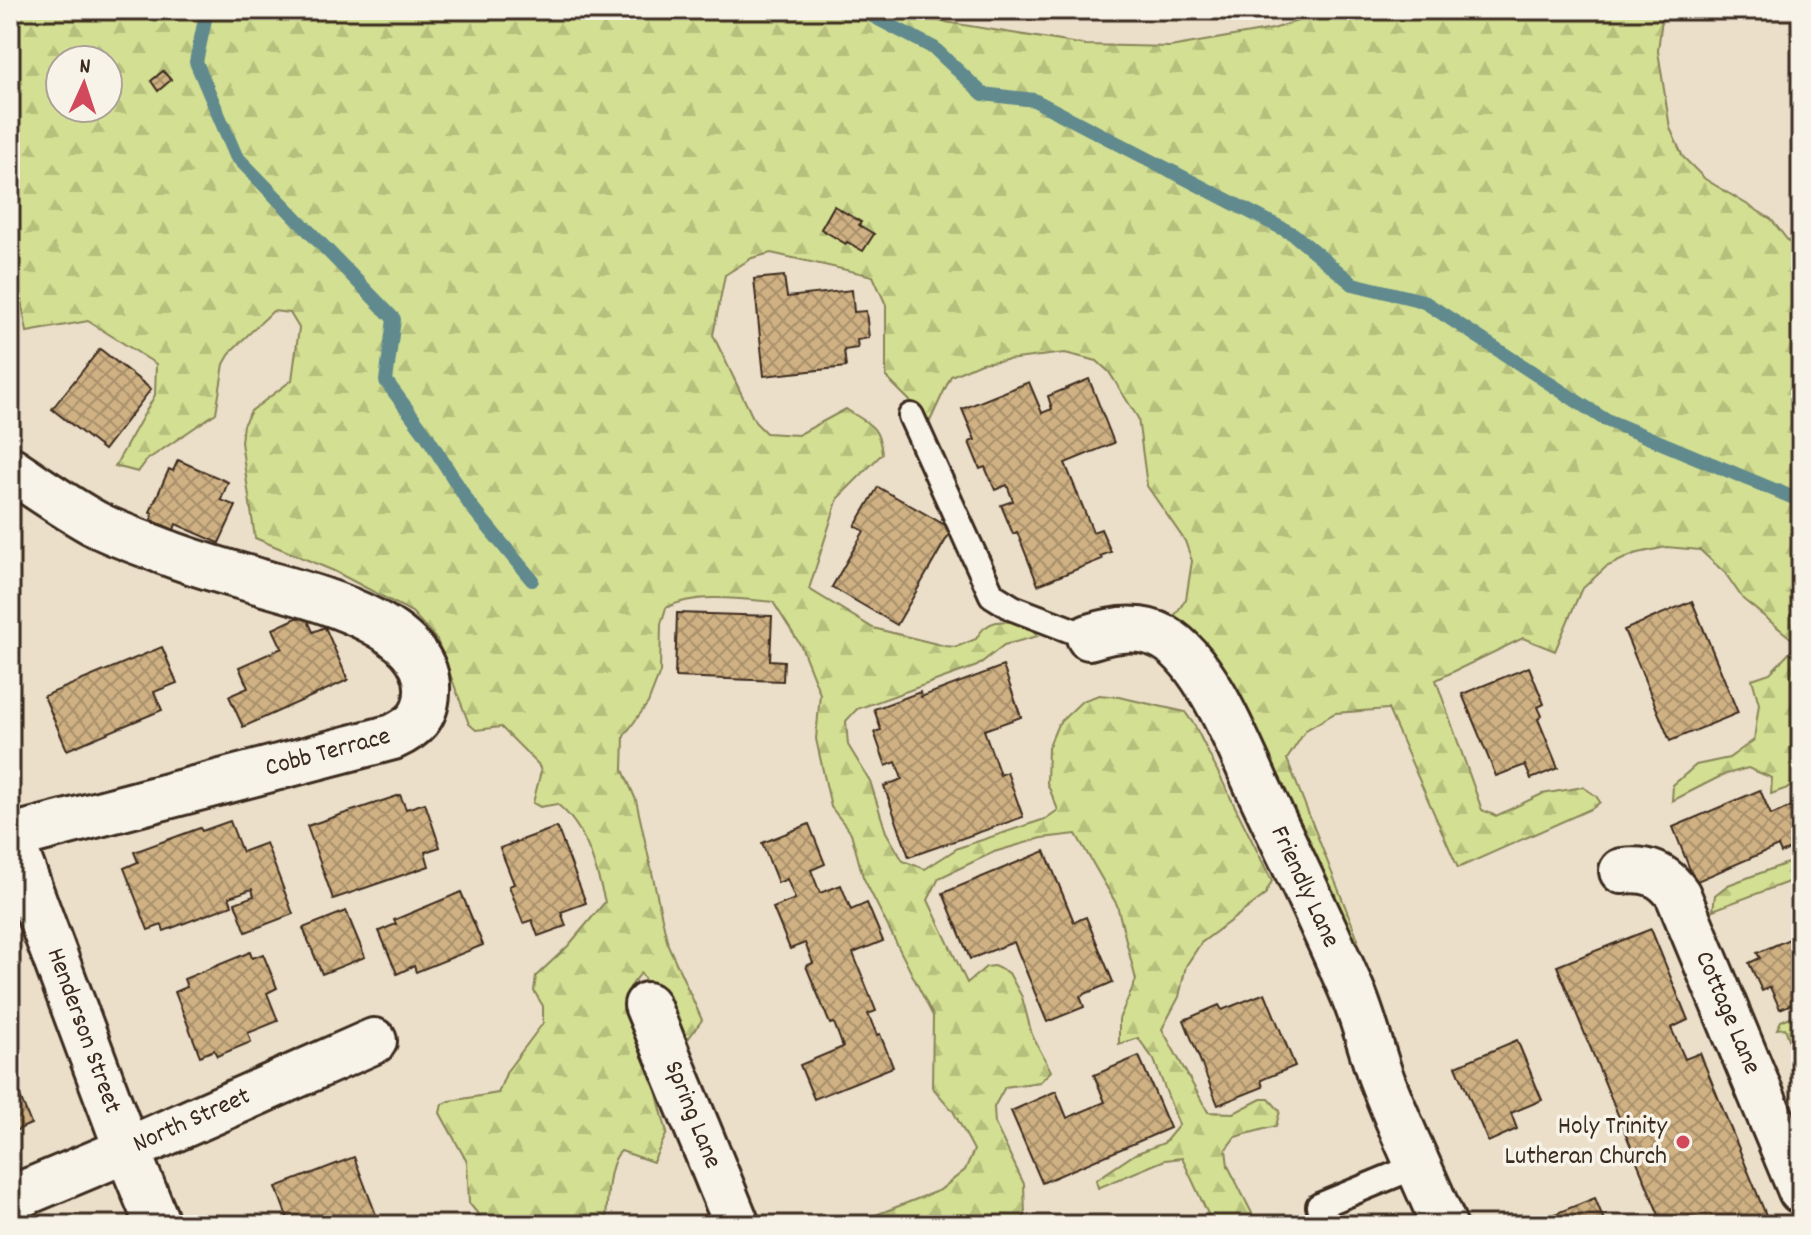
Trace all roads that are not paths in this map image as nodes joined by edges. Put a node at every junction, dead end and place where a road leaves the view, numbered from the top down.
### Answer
1 (911, 416) dead end
2 (10, 469) edge
3 (1089, 637) joint
4 (10, 836) edge
5 (1622, 871) dead end
6 (647, 1005) dead end
7 (374, 1041) dead end
8 (127, 1150) junction
9 (1419, 1165) junction
10 (1801, 1191) edge
11 (10, 1199) edge
12 (158, 1225) edge
13 (737, 1225) edge
14 (1327, 1225) edge
15 (1444, 1225) edge

1 - 3 lane
2 - 4 street, Cobb Terrace
3 - 9 street, Friendly Lane
4 - 8 street, Henderson Street
5 - 10 street, Cottage Lane
6 - 13 street, Spring Lane
7 - 8 street, North Street
8 - 11 street, North Street
8 - 12 street, Henderson Street
9 - 14 lane
9 - 15 street, Friendly Lane

